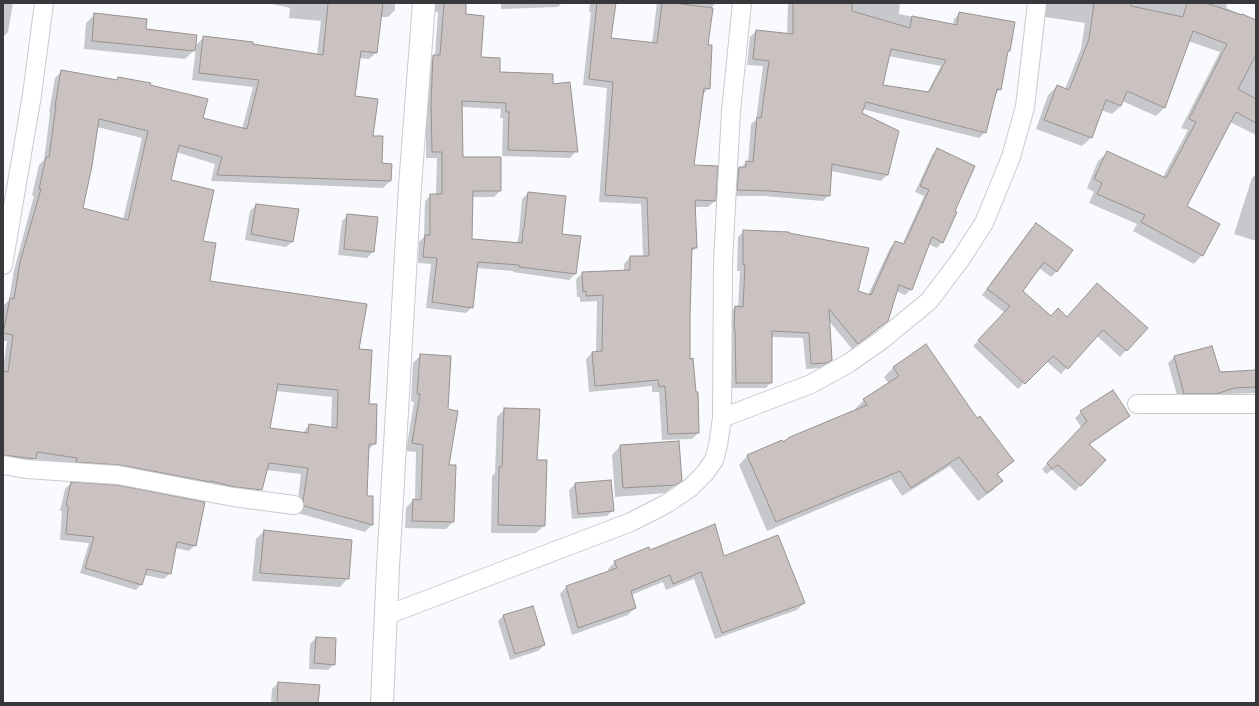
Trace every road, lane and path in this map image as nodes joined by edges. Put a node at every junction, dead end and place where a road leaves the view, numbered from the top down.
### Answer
1 (44, 3) edge
2 (424, 3) edge
3 (742, 3) edge
4 (1037, 3) edge
5 (3, 265) edge
6 (1137, 404) dead end
7 (1256, 404) edge
8 (722, 418) junction
9 (3, 465) edge
10 (294, 504) dead end
11 (387, 615) junction
12 (382, 703) edge

1 - 5 street
2 - 11 street
3 - 8 street
4 - 8 street
6 - 7 street
8 - 11 street
9 - 10 street
11 - 12 street

